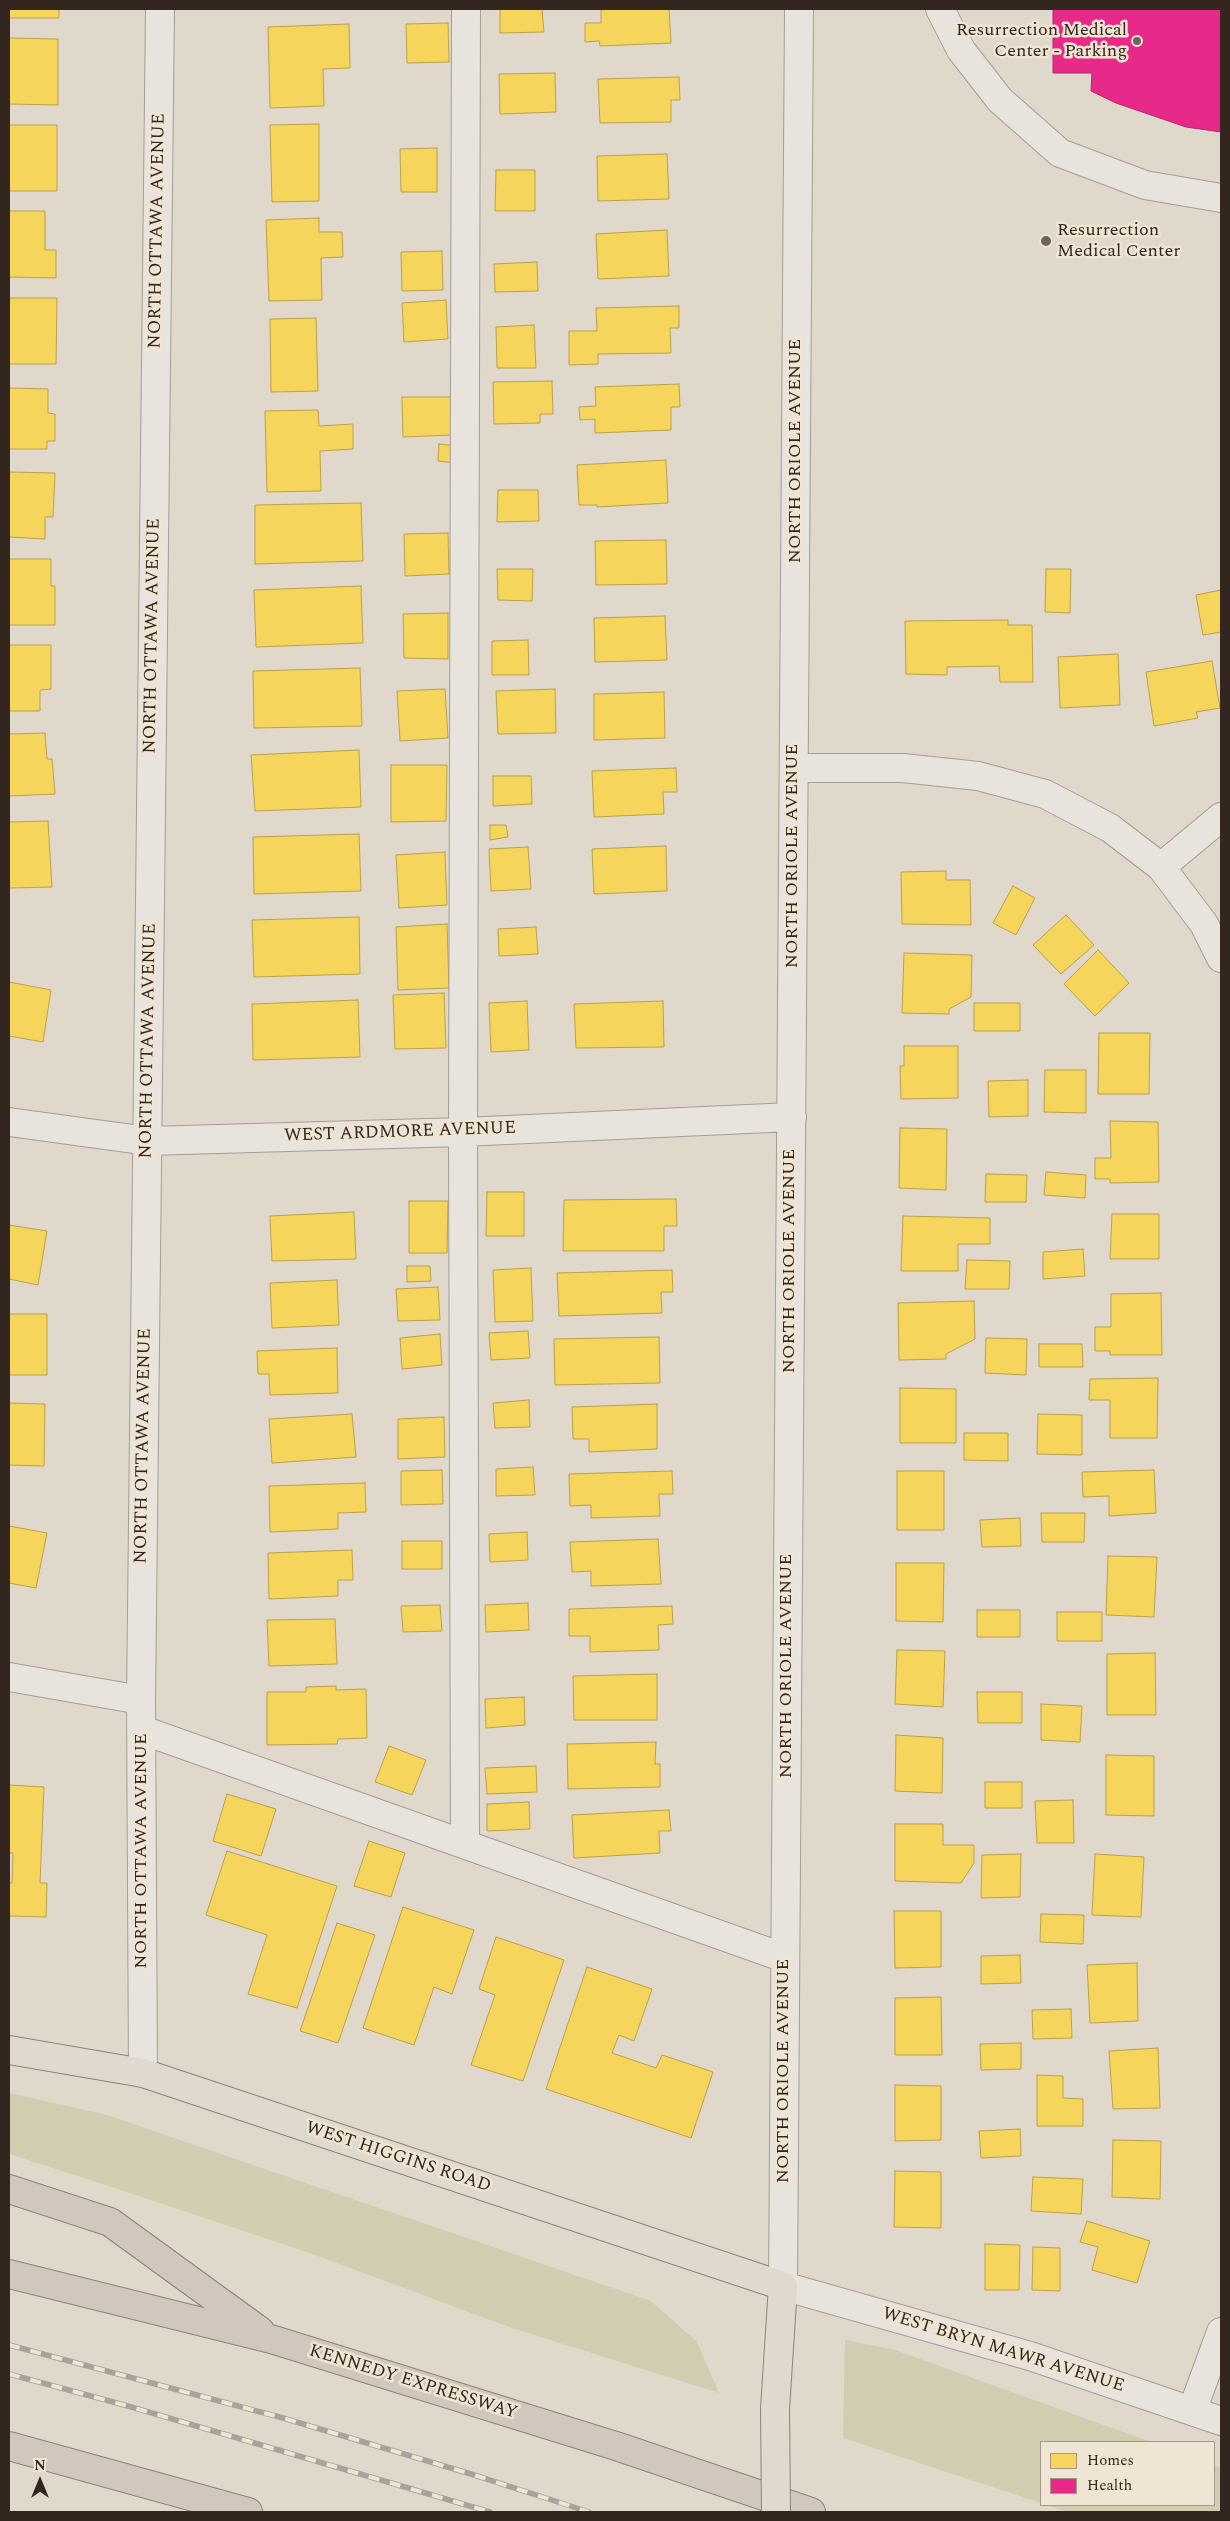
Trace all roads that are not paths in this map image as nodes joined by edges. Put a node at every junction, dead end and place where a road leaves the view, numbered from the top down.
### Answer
1 (160, 9) edge
2 (466, 9) edge
3 (799, 9) edge
4 (940, 9) edge
5 (1221, 198) edge
6 (794, 768) junction
7 (1221, 817) edge
8 (1161, 867) junction
9 (1221, 958) edge
10 (792, 1117) junction
11 (9, 1122) edge
12 (463, 1132) junction
13 (148, 1141) junction
14 (9, 1677) edge
15 (141, 1700) junction
16 (142, 1730) junction
17 (465, 1843) junction
18 (785, 1958) junction
19 (9, 2050) edge
20 (143, 2073) junction
21 (9, 2189) edge
22 (9, 2274) edge
23 (783, 2286) junction
24 (1221, 2332) edge
25 (271, 2339) junction
26 (1192, 2411) junction
27 (1221, 2421) edge
28 (9, 2446) edge
29 (248, 2512) edge
30 (776, 2512) edge
31 (811, 2512) edge

1 - 13 street, NORTH OTTAWA AVENUE
2 - 12 street
3 - 6 street, NORTH ORIOLE AVENUE
4 - 5 street
6 - 8 street
6 - 10 street, NORTH ORIOLE AVENUE
7 - 8 street
8 - 9 street
10 - 12 street, WEST ARDMORE AVENUE
10 - 18 street, NORTH ORIOLE AVENUE
11 - 13 street, WEST ARDMORE AVENUE
12 - 13 street, WEST ARDMORE AVENUE
12 - 17 street
13 - 15 street, NORTH OTTAWA AVENUE
14 - 15 street
15 - 16 street, NORTH OTTAWA AVENUE
16 - 17 street
16 - 20 street, NORTH OTTAWA AVENUE
17 - 18 street
18 - 23 street, NORTH ORIOLE AVENUE
19 - 20 main road, WEST HIGGINS ROAD
20 - 23 main road, WEST HIGGINS ROAD
21 - 25 highway
22 - 25 highway, KENNEDY EXPRESSWAY
23 - 26 street, WEST BRYN MAWR AVENUE
23 - 30 main road, NORTH ORIOLE AVENUE, bridge
24 - 26 street
25 - 31 highway, KENNEDY EXPRESSWAY
26 - 27 street, WEST BRYN MAWR AVENUE
28 - 29 highway

